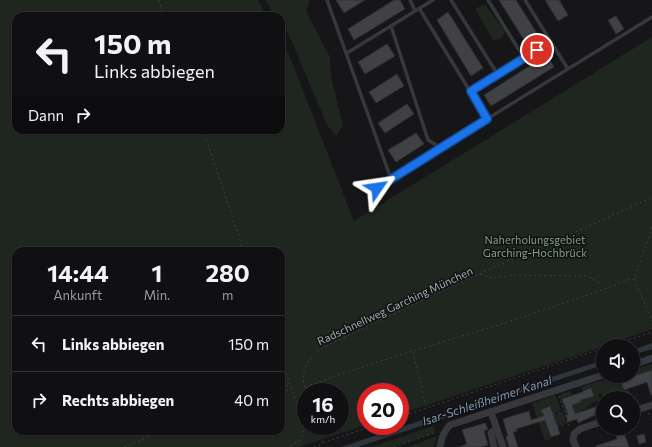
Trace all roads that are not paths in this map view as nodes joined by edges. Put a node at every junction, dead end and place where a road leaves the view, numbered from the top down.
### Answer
1 (327, 0) edge
2 (410, 0) edge
3 (433, 0) edge
4 (451, 0) edge
5 (488, 0) edge
6 (525, 0) edge
7 (420, 8) junction
8 (415, 11) junction
9 (652, 17) edge
10 (391, 26) junction
11 (551, 41) junction
12 (347, 53) junction
13 (524, 58) junction
14 (568, 69) junction
15 (498, 74) junction
16 (471, 91) junction
17 (487, 119) junction
18 (441, 148) junction
19 (391, 179) junction
20 (377, 188) dead end
21 (652, 358) edge
22 (640, 362) edge
23 (596, 376) edge
24 (652, 405) edge
25 (640, 409) edge
26 (491, 412) junction
27 (596, 423) edge
28 (496, 429) junction
29 (440, 447) edge
30 (494, 447) edge
31 (503, 447) edge
32 (576, 447) edge

1 - 12 lane
2 - 8 lane
3 - 7 lane
4 - 15 lane
5 - 13 lane
6 - 11 lane
7 - 8 lane
7 - 16 lane
8 - 10 lane
9 - 14 lane
10 - 12 lane
10 - 18 lane
11 - 13 lane
11 - 14 lane
12 - 19 lane
13 - 15 lane
14 - 17 lane
15 - 16 lane
16 - 17 lane
17 - 18 lane
18 - 19 lane
19 - 20 lane
21 - 22 street
23 - 26 street
24 - 25 street
26 - 28 street
26 - 29 street
27 - 32 street
28 - 30 street
28 - 31 street

